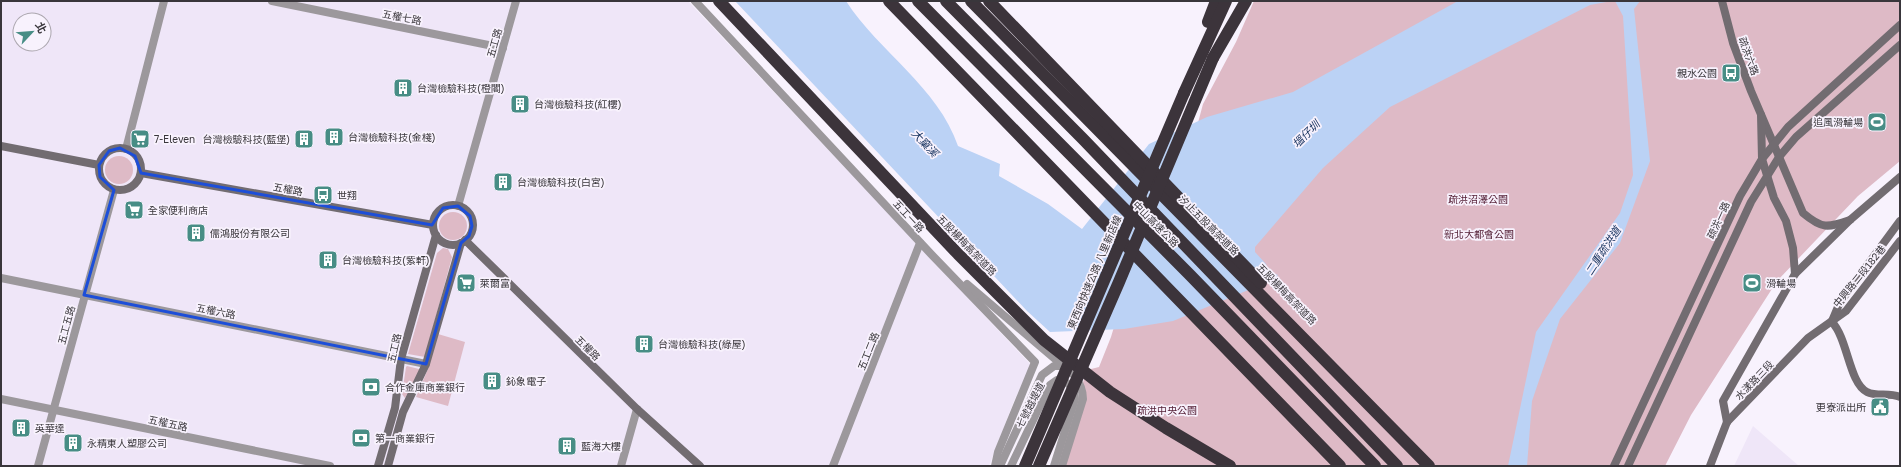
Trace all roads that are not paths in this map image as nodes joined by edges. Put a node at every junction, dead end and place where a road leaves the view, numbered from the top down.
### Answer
1 (164, 1) edge
2 (272, 1) edge
3 (516, 1) edge
4 (695, 1) edge
5 (719, 1) edge
6 (889, 1) edge
7 (918, 1) edge
8 (946, 1) edge
9 (971, 1) edge
10 (989, 1) edge
11 (1216, 1) edge
12 (1226, 1) edge
13 (1237, 1) edge
14 (1246, 1) edge
15 (1722, 1) edge
16 (1900, 25) edge
17 (1900, 45) edge
18 (503, 48) junction
19 (1214, 58) junction
20 (1184, 93) junction
21 (1761, 116) junction
22 (1773, 144) junction
23 (1, 146) edge
24 (126, 149) junction
25 (1779, 157) junction
26 (1762, 159) junction
27 (99, 165) junction
28 (140, 173) junction
29 (1767, 175) junction
30 (1900, 177) edge
31 (114, 190) junction
32 (458, 206) junction
33 (1850, 220) junction
34 (1900, 220) edge
35 (433, 225) junction
36 (436, 235) junction
37 (1900, 241) edge
38 (463, 242) junction
39 (920, 243) junction
40 (931, 254) junction
41 (1795, 274) junction
42 (1, 278) edge
43 (84, 295) junction
44 (1832, 322) junction
45 (401, 359) junction
46 (426, 364) junction
47 (1063, 366) junction
48 (1900, 397) edge
49 (1, 399) edge
50 (53, 409) junction
51 (637, 409) junction
52 (1728, 422) junction
53 (38, 466) edge
54 (330, 466) edge
55 (378, 466) edge
56 (388, 466) edge
57 (621, 466) edge
58 (700, 466) edge
59 (833, 466) edge
60 (995, 466) edge
61 (1000, 466) edge
62 (1011, 466) edge
63 (1025, 466) edge
64 (1039, 466) edge
65 (1054, 466) edge
66 (1062, 466) edge
67 (1230, 466) edge
68 (1340, 466) edge
69 (1375, 466) edge
70 (1397, 466) edge
71 (1429, 466) edge
72 (1433, 466) edge
73 (1614, 466) edge
74 (1628, 466) edge
75 (1710, 466) edge

1 - 24 street
2 - 18 street, 五權七路
3 - 18 street, 五工路
4 - 39 street, 五工一路
5 - 67 highway, 五股楊梅高架道路, bridge
6 - 68 highway, bridge
7 - 69 highway, 中山高速公路, bridge
8 - 70 highway, 中山高速公路, bridge
9 - 71 highway, 汐止五股高架道路, bridge
10 - 72 highway, 五股楊梅高架道路, bridge
11 - 20 highway
12 - 20 highway, 東西向快速公路 八里新店線
13 - 19 highway
14 - 19 highway
15 - 21 street, 疏洪六路
16 - 22 street, 疏洪一路
17 - 25 street
18 - 32 street, 五工路
19 - 64 highway, bridge
20 - 63 highway, 東西向快速公路 八里新店線, bridge
21 - 22 street, 疏洪六路
21 - 26 street, 疏洪六路
22 - 25 street, 疏洪六路
22 - 26 street, 疏洪一路
23 - 27 street
24 - 27 street
24 - 28 street
25 - 29 street
25 - 33 street, 疏洪六路
26 - 29 street, 疏洪六路
26 - 73 street, 疏洪一路
27 - 31 street
28 - 31 street
28 - 35 street, 五權路
29 - 41 street, 疏洪六路
29 - 74 street
30 - 33 street
31 - 43 street, 五工五路
32 - 35 street
32 - 38 street
33 - 41 street
34 - 44 street
35 - 36 street
36 - 38 street
36 - 45 street, 五工路
37 - 44 street, 中興路二段182巷
38 - 46 street
38 - 51 street, 五權路
39 - 40 street, 五工一路
39 - 59 street, 五工二路
40 - 47 street
40 - 60 street, 五工一路
41 - 52 street
42 - 43 street, 五權六路
43 - 45 street, 五權六路
43 - 50 street, 五工五路
44 - 48 street
44 - 52 street, 水漾路三段
45 - 46 street, 五權六路
45 - 55 street, 五工路
46 - 56 street
47 - 61 street, 七號越堤道
47 - 66 street
49 - 50 street, 五權五路
50 - 53 street, 五工五路
50 - 54 street, 五權五路
51 - 57 street
51 - 58 street, 五權路
52 - 75 street, 水漾路三段
62 - 65 street, 七號越堤道

